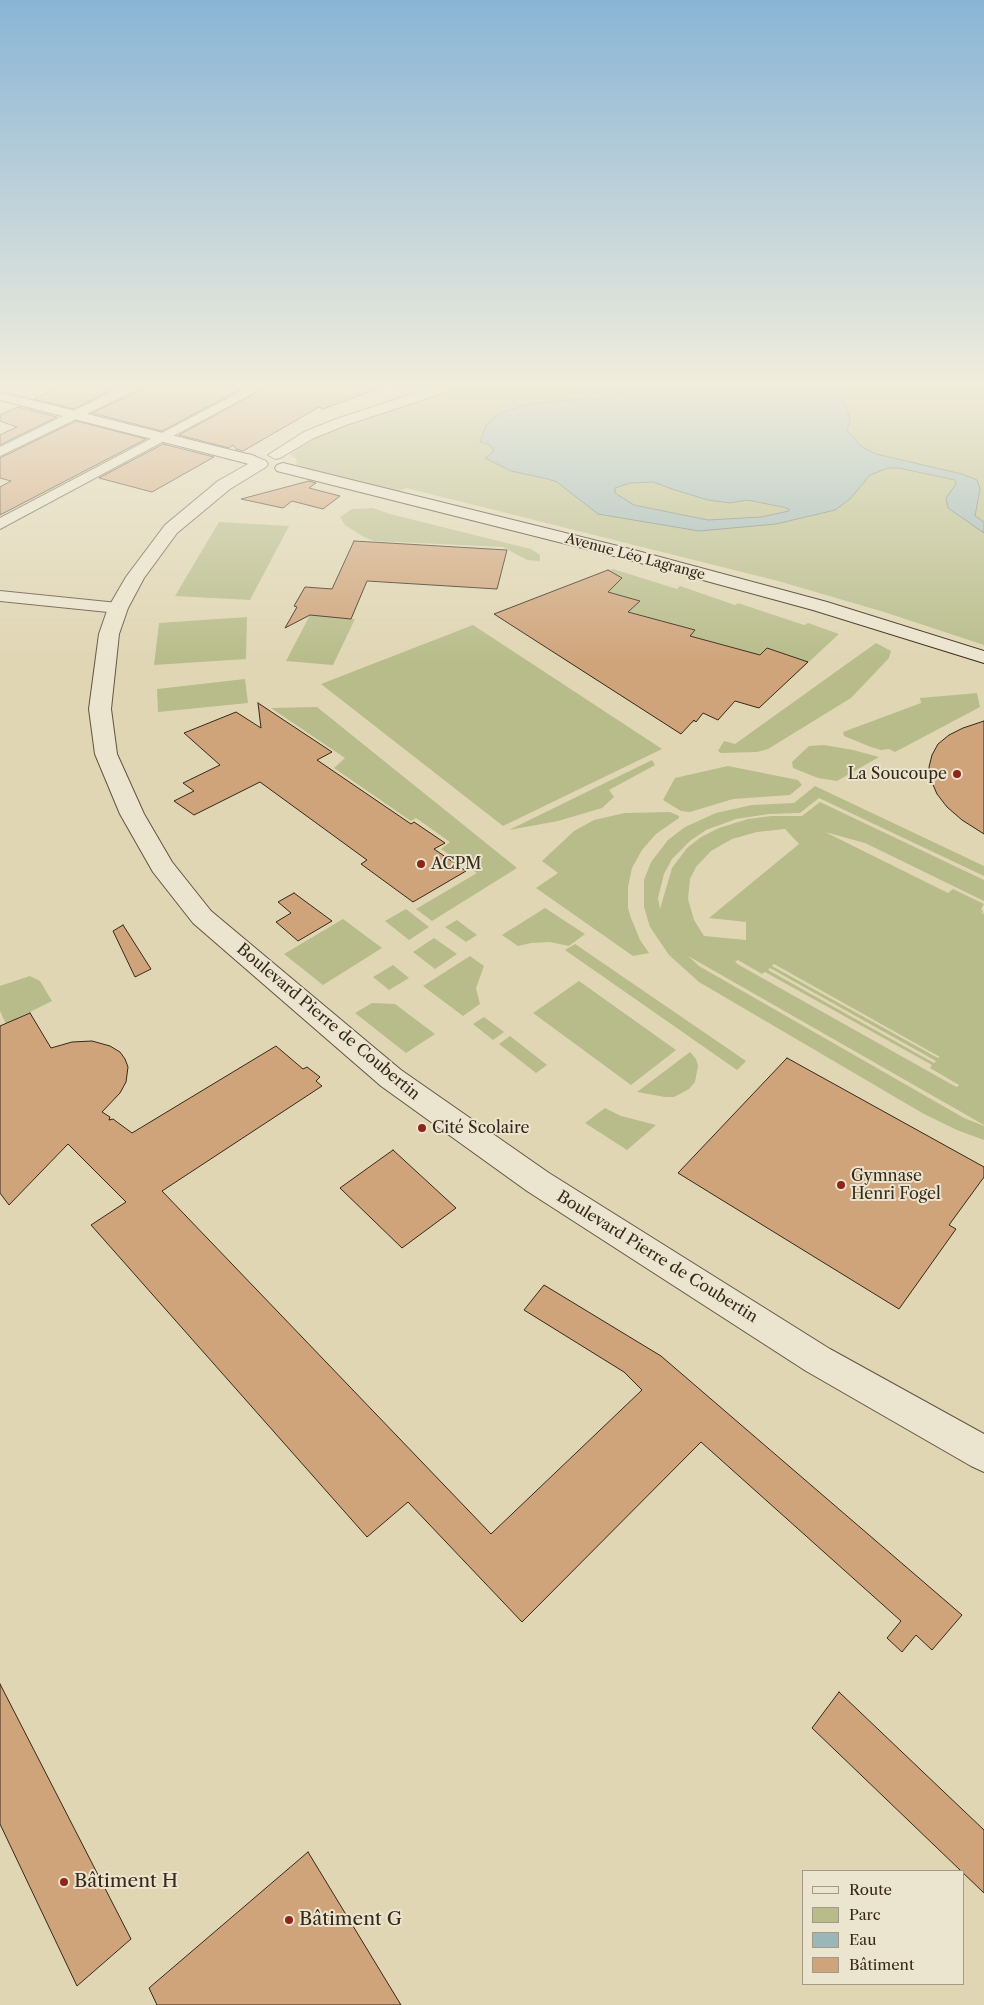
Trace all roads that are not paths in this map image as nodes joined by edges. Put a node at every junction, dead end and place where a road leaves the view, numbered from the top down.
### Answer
1 (88, 477) edge
2 (235, 477) edge
3 (334, 477) edge
4 (0, 524) edge
5 (0, 596) edge
6 (118, 608) junction
7 (984, 657) edge
8 (984, 1454) edge

1 - 4 street
2 - 6 street, Boulevard Pierre de Coubertin
3 - 7 street, Avenue Léo Lagrange
5 - 6 street
6 - 8 street, Boulevard Pierre de Coubertin

